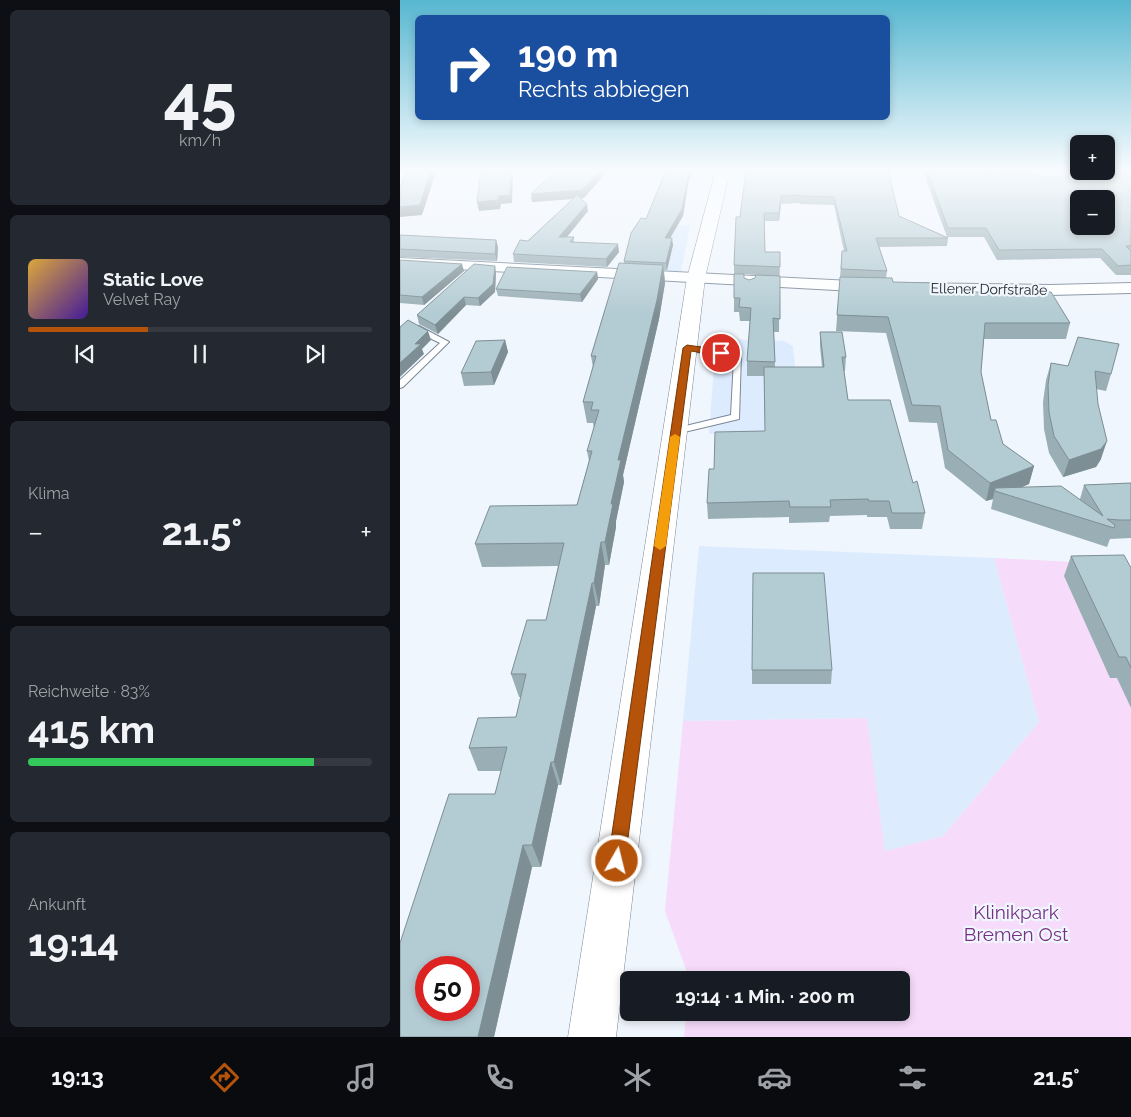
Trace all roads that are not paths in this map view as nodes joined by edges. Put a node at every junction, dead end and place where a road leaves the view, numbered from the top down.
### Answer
1 (711, 218) edge
2 (400, 262) edge
3 (696, 278) junction
4 (1131, 288) edge
5 (418, 318) edge
6 (687, 348) junction
7 (400, 385) edge
8 (676, 431) junction
9 (592, 1037) edge

1 - 3 main road
2 - 3 street, Ellener Dorfstraße
3 - 4 street, Ellener Dorfstraße
3 - 6 main road
5 - 7 lane
6 - 8 main road
6 - 8 lane
8 - 9 main road

